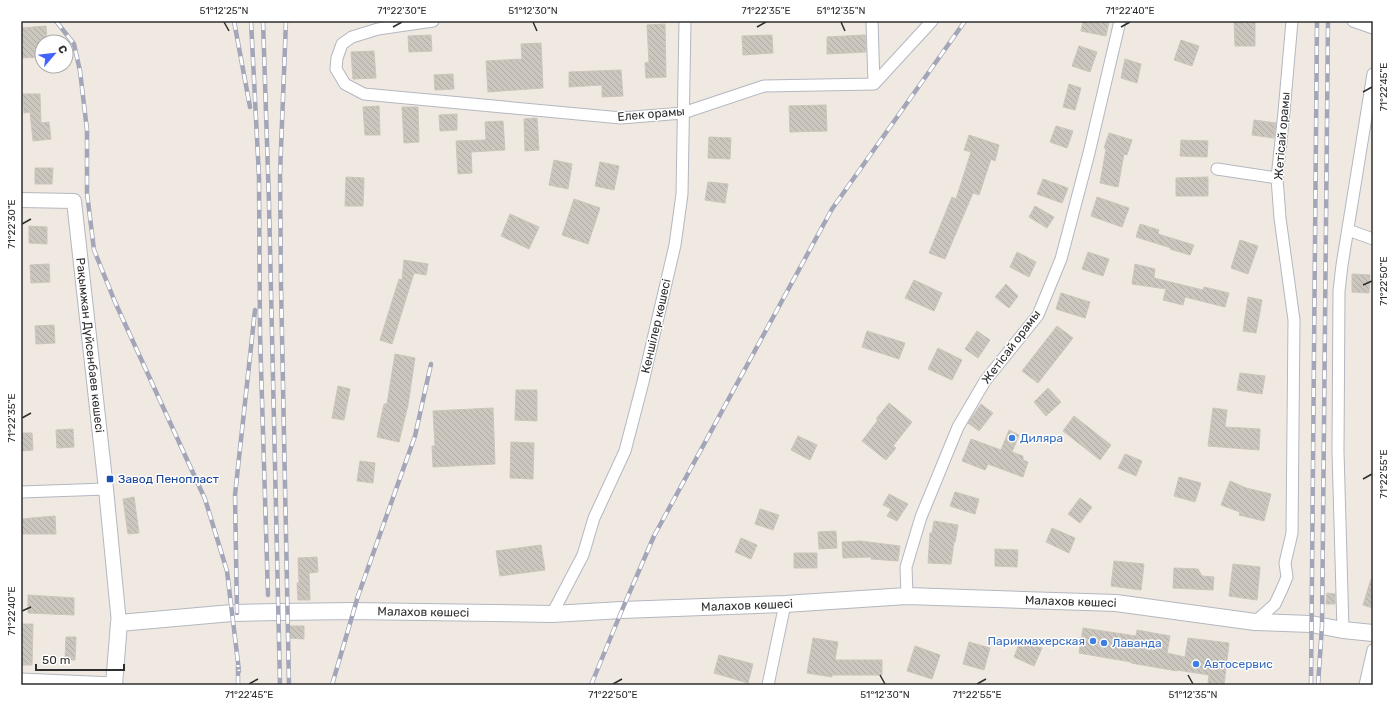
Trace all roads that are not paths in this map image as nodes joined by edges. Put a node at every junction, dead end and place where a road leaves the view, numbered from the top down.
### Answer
1 (433, 21) edge
2 (685, 21) edge
3 (872, 21) edge
4 (932, 21) edge
5 (1120, 21) edge
6 (1292, 21) edge
7 (1353, 21) edge
8 (1373, 28) edge
9 (1373, 74) edge
10 (874, 84) junction
11 (683, 113) junction
12 (1216, 169) dead end
13 (1277, 178) junction
14 (21, 200) edge
15 (1348, 230) junction
16 (1373, 239) edge
17 (106, 488) junction
18 (21, 492) edge
19 (907, 596) junction
20 (785, 604) junction
21 (552, 614) junction
22 (1255, 622) junction
23 (119, 623) junction
24 (1343, 630) junction
25 (1373, 633) edge
26 (1373, 650) edge
27 (21, 680) edge
28 (114, 684) edge
29 (768, 685) edge
30 (1365, 685) edge

1 - 11 street, Елек орамы
2 - 11 street, Кеншілер көшесі
3 - 10 street
4 - 10 street
5 - 19 street, Жетісай орамы
6 - 13 street, Жетісай орамы
7 - 8 street
9 - 15 street
10 - 11 street, Елек орамы
11 - 21 street, Кеншілер көшесі
12 - 13 street
13 - 22 street, Жетісай орамы
14 - 17 street, Рақымжан Дүйсенбаев көшесі
15 - 16 street
15 - 24 street
17 - 18 street
17 - 23 street, Рақымжан Дүйсенбаев көшесі
19 - 20 main road, Малахов көшесі
19 - 22 main road, Малахов көшесі
20 - 21 main road, Малахов көшесі
20 - 29 street
21 - 23 main road, Малахов көшесі
22 - 24 main road, Малахов көшесі
23 - 28 main road, Рақымжан Дүйсенбаев көшесі
24 - 25 main road, Малахов көшесі
26 - 30 street
27 - 28 street

